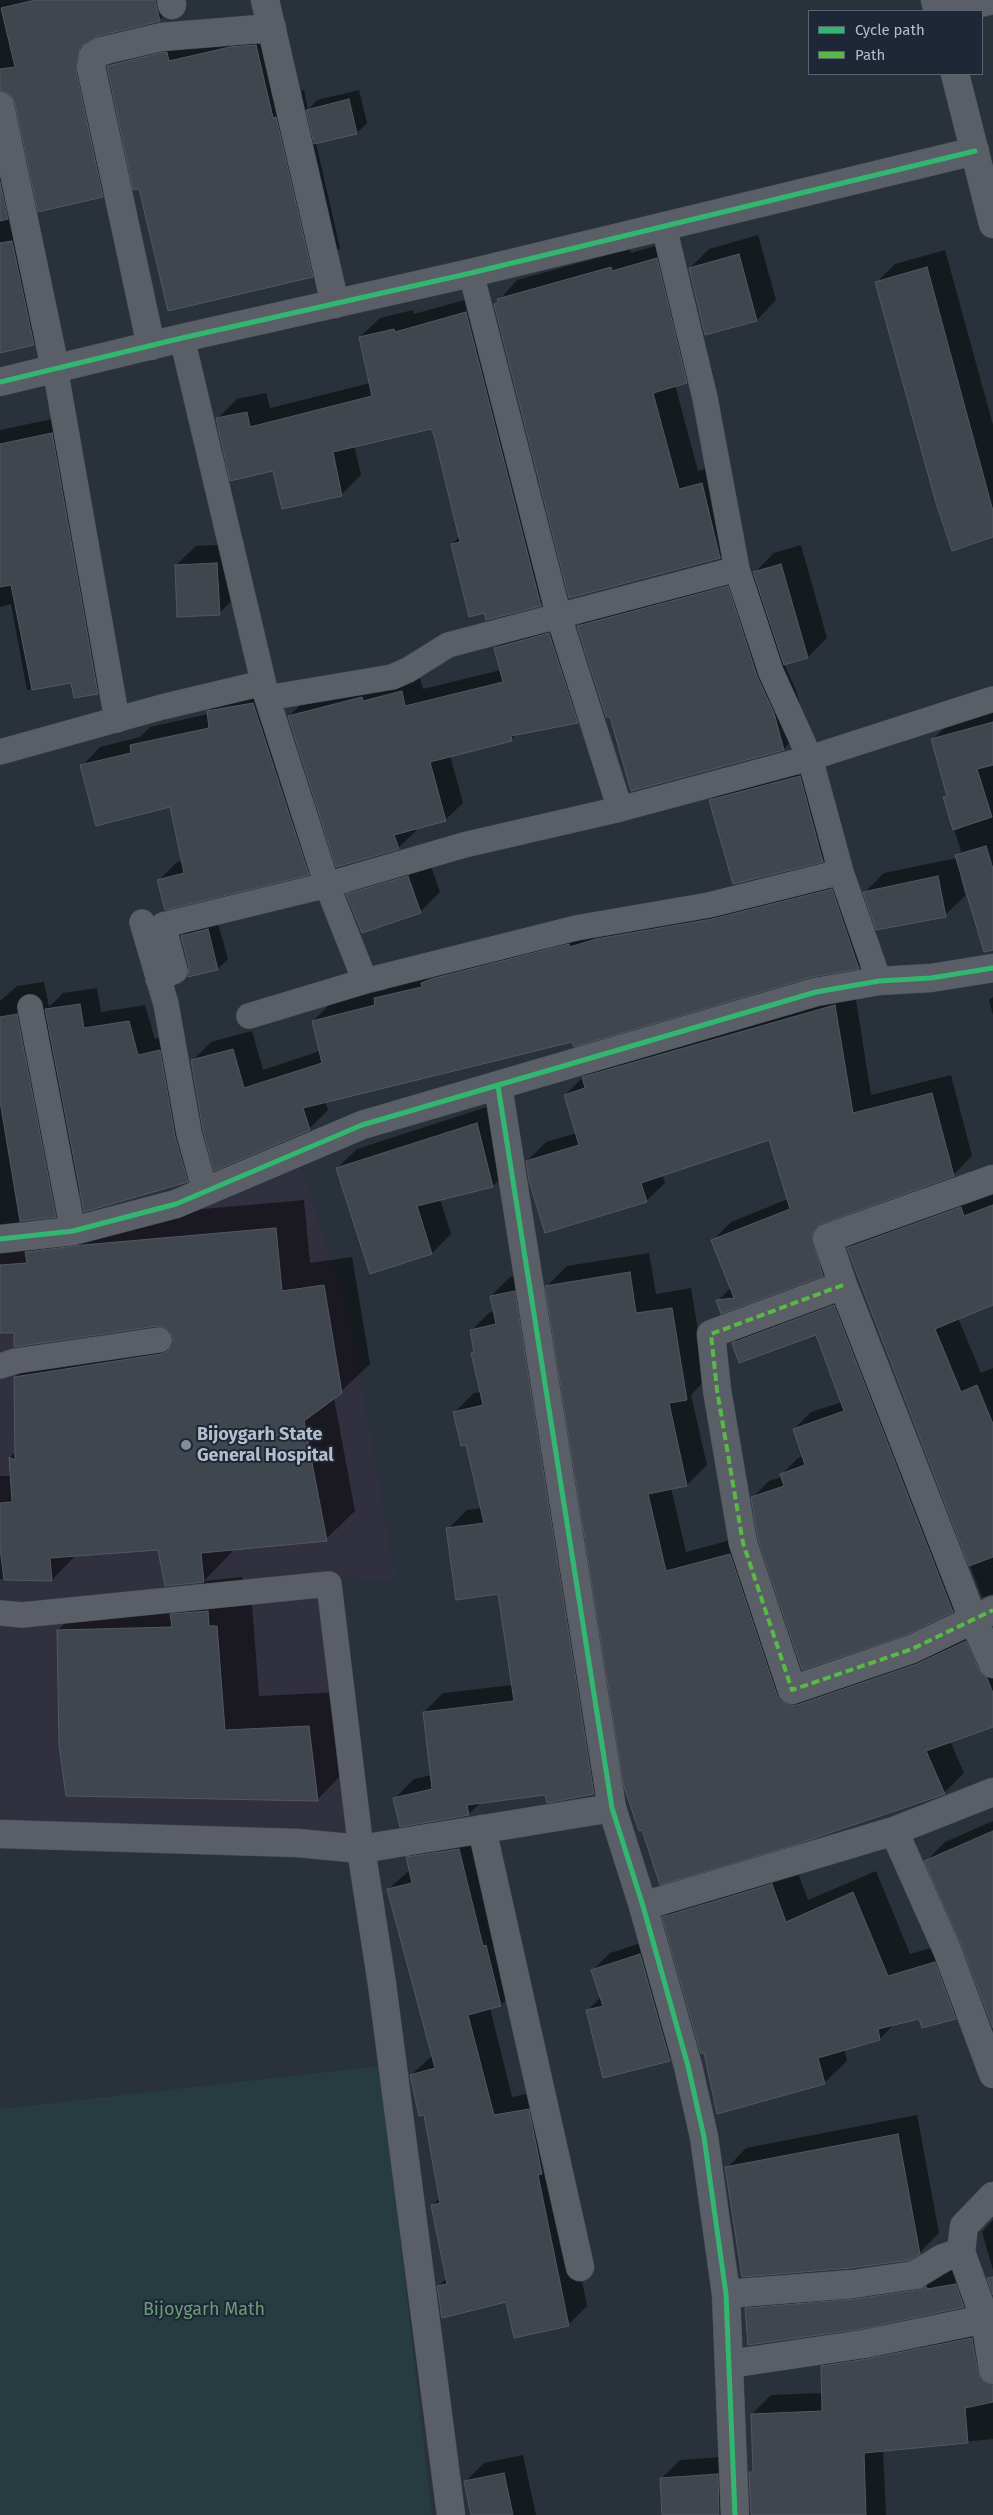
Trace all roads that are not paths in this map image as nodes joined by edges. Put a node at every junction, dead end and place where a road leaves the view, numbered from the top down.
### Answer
1 (265, 0) edge
2 (993, 0) edge
3 (949, 10) edge
4 (272, 28) junction
5 (954, 75) edge
6 (0, 106) edge
7 (975, 151) junction
8 (992, 216) edge
9 (664, 227) junction
10 (471, 273) junction
11 (335, 304) junction
12 (182, 338) junction
13 (150, 346) junction
14 (55, 368) junction
15 (0, 382) edge
16 (737, 569) junction
17 (559, 617) junction
18 (265, 691) junction
19 (993, 699) edge
20 (117, 720) junction
21 (0, 752) edge
22 (810, 758) junction
23 (620, 810) junction
24 (841, 872) junction
25 (327, 885) junction
26 (142, 922) dead end
27 (993, 968) edge
28 (158, 980) junction
29 (365, 981) junction
30 (879, 981) junction
31 (30, 1007) dead end
32 (249, 1016) dead end
33 (498, 1086) junction
34 (993, 1179) edge
35 (205, 1191) junction
36 (73, 1232) junction
37 (0, 1239) edge
38 (843, 1285) junction
39 (159, 1340) dead end
40 (0, 1366) edge
41 (0, 1613) edge
42 (983, 1614) edge
43 (993, 1664) edge
44 (993, 1792) edge
45 (612, 1808) junction
46 (482, 1828) junction
47 (894, 1831) junction
48 (0, 1834) edge
49 (361, 1849) junction
50 (643, 1906) junction
51 (991, 2067) edge
52 (993, 2196) edge
53 (961, 2252) junction
54 (580, 2267) dead end
55 (726, 2294) junction
56 (989, 2318) edge
57 (729, 2364) junction
58 (993, 2370) edge
59 (451, 2515) edge
60 (735, 2515) edge

1 - 4 street
2 - 3 street
4 - 11 street
4 - 13 street
5 - 7 street
6 - 14 street
7 - 8 street
7 - 9 street
9 - 10 street
9 - 16 lane
10 - 11 street
10 - 17 lane
11 - 12 street
12 - 13 street
12 - 18 lane
13 - 14 street
14 - 15 street
14 - 20 lane
16 - 17 lane
16 - 22 lane
17 - 18 lane
17 - 23 lane
18 - 20 lane
18 - 25 lane
19 - 22 lane
20 - 21 lane
22 - 23 lane
22 - 24 lane
23 - 25 lane
24 - 29 lane
24 - 30 lane
25 - 28 lane
25 - 29 lane
26 - 28 lane
27 - 30 street
28 - 35 lane
29 - 32 lane
30 - 33 street
31 - 36 lane
33 - 35 street
33 - 45 street
34 - 38 street
35 - 36 street
36 - 37 street
38 - 42 street
38 - 42 street
39 - 40 lane
41 - 49 lane
42 - 43 street
44 - 47 street
45 - 46 street
45 - 50 street
46 - 49 street
46 - 54 street
47 - 50 street
47 - 51 street
48 - 49 street
49 - 59 street
50 - 55 street
52 - 53 street
53 - 55 street
53 - 56 street
55 - 57 street
56 - 57 street
56 - 58 street
57 - 60 street

